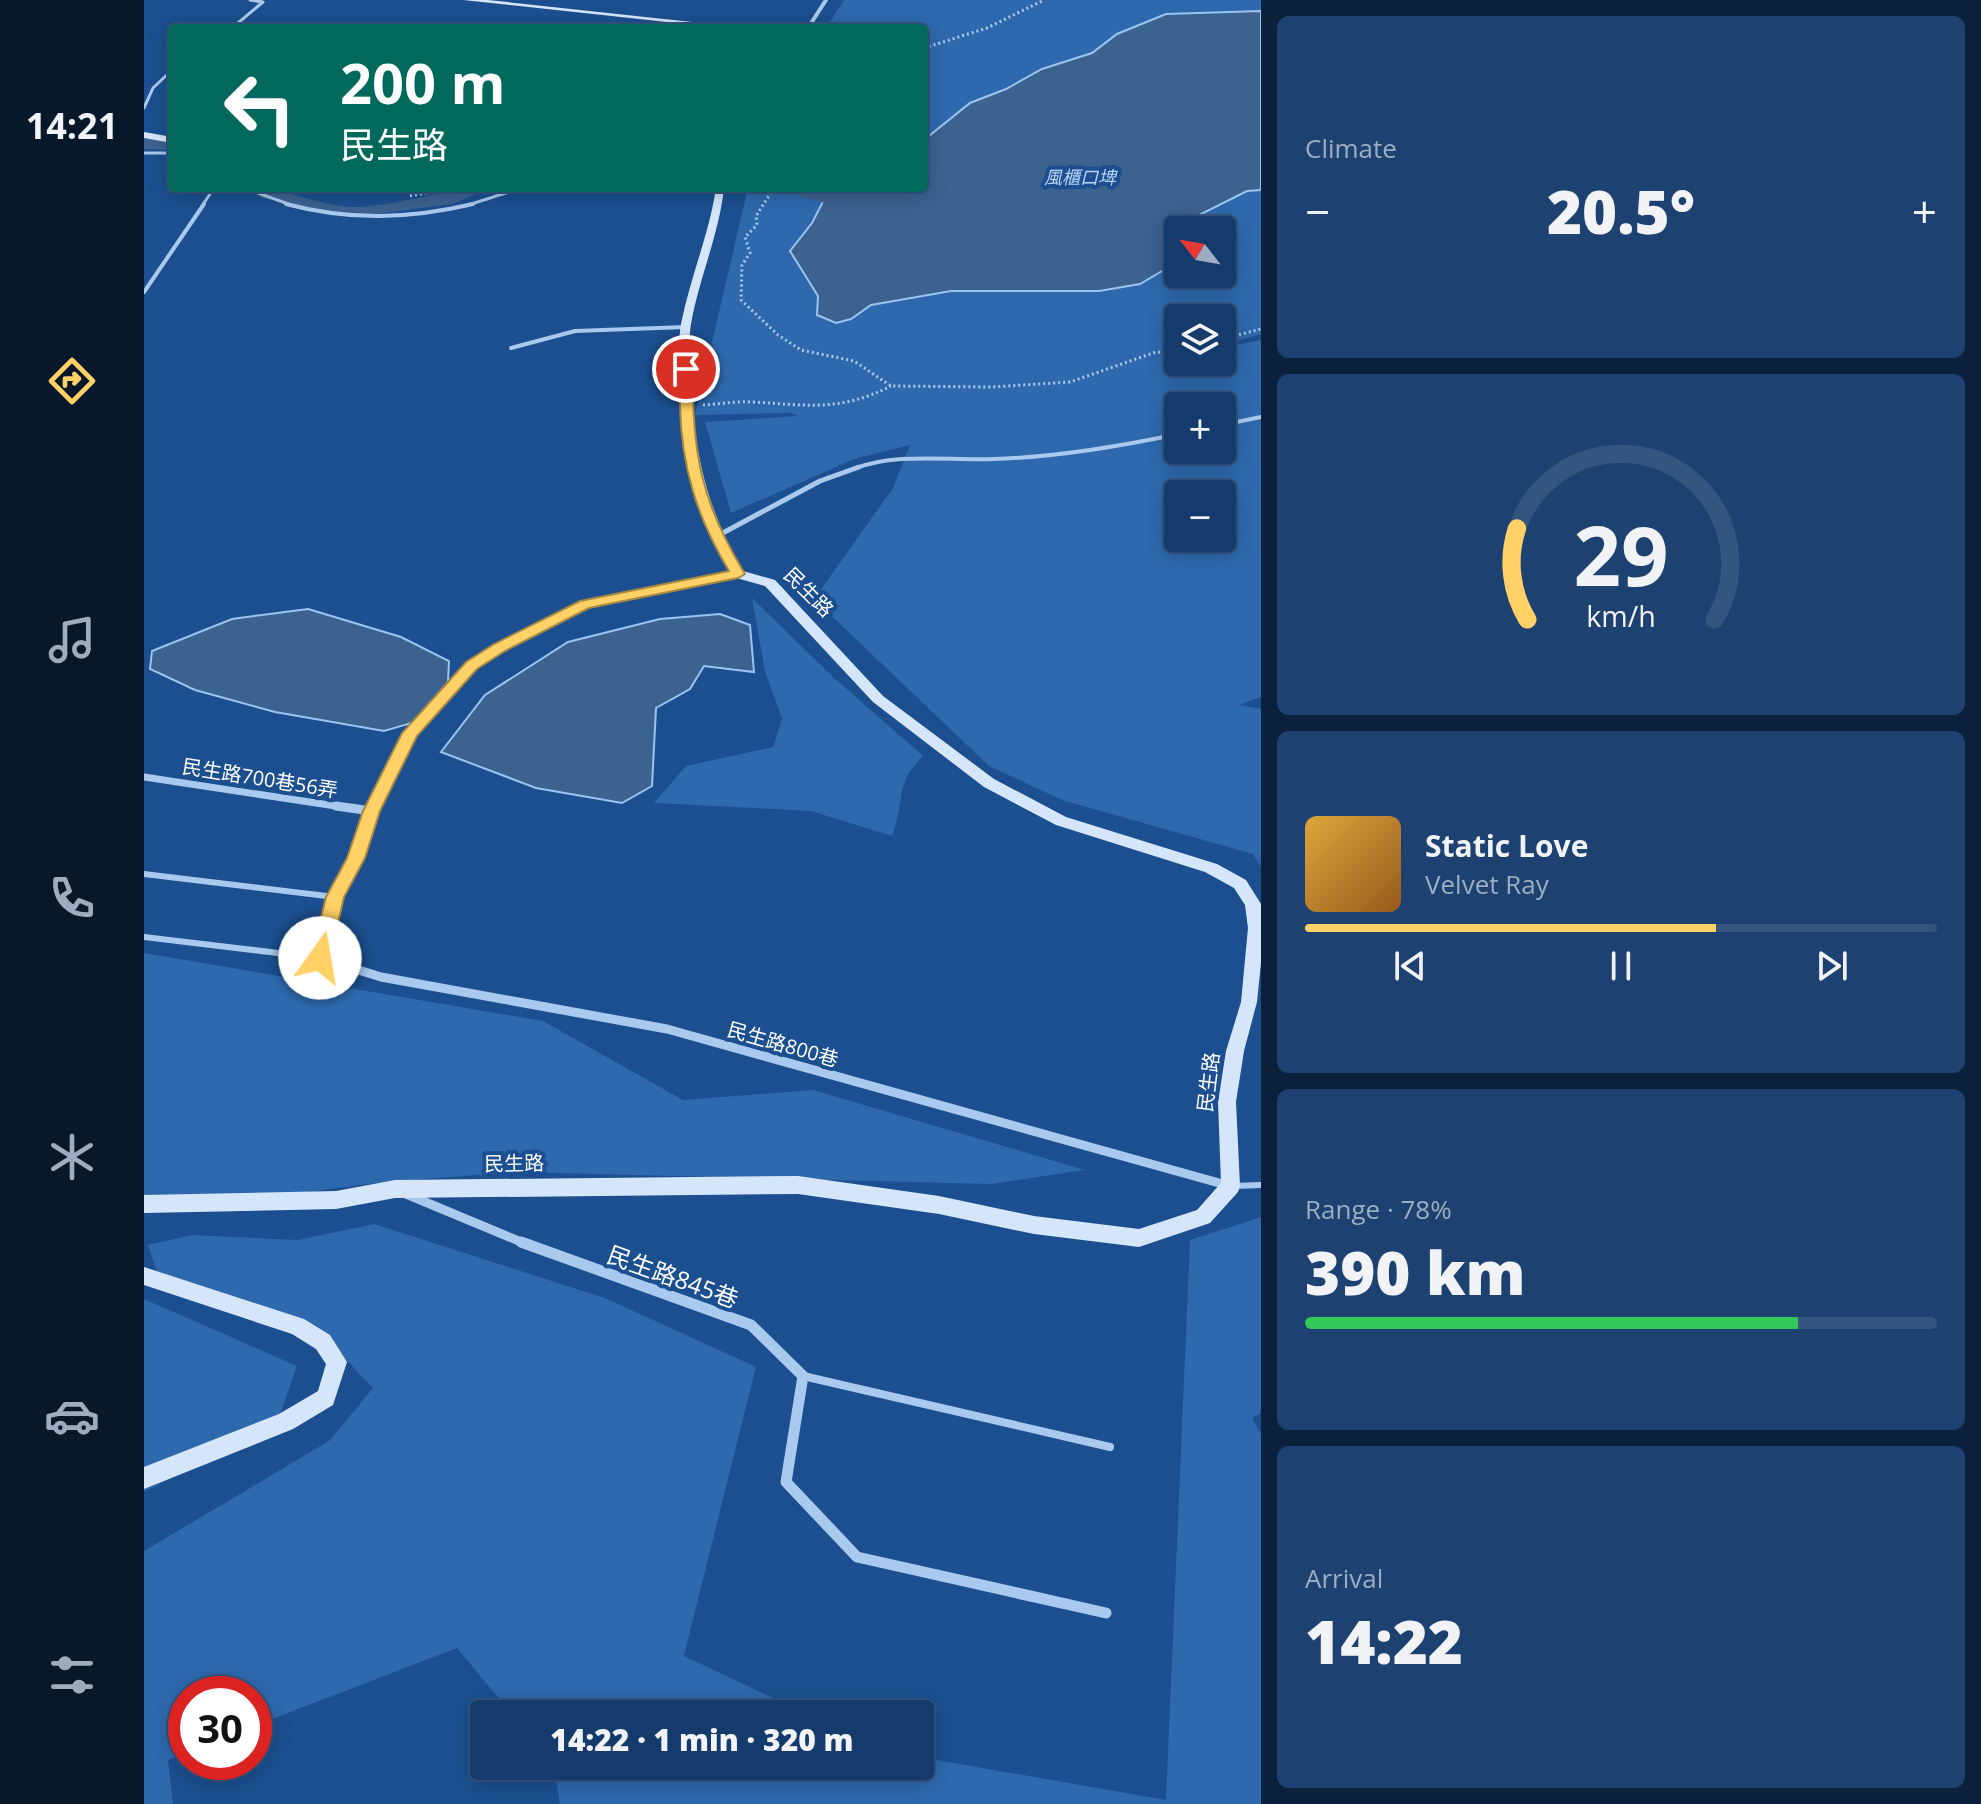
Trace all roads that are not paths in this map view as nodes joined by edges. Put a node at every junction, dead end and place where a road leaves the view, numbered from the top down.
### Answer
1 (250, 0) edge
2 (467, 0) edge
3 (826, 0) edge
4 (237, 24) edge
5 (704, 24) edge
6 (811, 24) edge
7 (168, 74) edge
8 (144, 108) edge
9 (144, 135) edge
10 (168, 139) edge
11 (144, 153) edge
12 (168, 153) edge
13 (211, 192) edge
14 (255, 192) edge
15 (508, 192) edge
16 (720, 192) edge
17 (144, 292) edge
18 (686, 327) junction
19 (511, 348) dead end
20 (1261, 417) edge
21 (1236, 422) edge
22 (1164, 437) edge
23 (715, 536) junction
24 (738, 574) junction
25 (144, 777) edge
26 (372, 811) junction
27 (144, 874) edge
28 (335, 897) junction
29 (144, 937) edge
30 (320, 958) junction
31 (1261, 1185) edge
32 (1231, 1186) junction
33 (395, 1189) junction
34 (144, 1204) edge
35 (144, 1276) edge
36 (803, 1376) junction
37 (1110, 1447) dead end
38 (144, 1478) edge
39 (1106, 1613) dead end

1 - 4 lane
2 - 5 street
3 - 6 street
7 - 8 lane
9 - 10 street
11 - 12 lane
13 - 17 lane
14 - 15 lane
16 - 18 street
18 - 19 lane
18 - 23 street
20 - 21 lane
22 - 23 lane
23 - 24 street
24 - 26 street
24 - 32 street, 民生路
25 - 26 street, 民生路700巷56弄
26 - 28 street
27 - 28 lane
28 - 30 street
29 - 30 lane
30 - 32 street, 民生路800巷
31 - 32 lane
32 - 33 street, 民生路
33 - 34 street, 民生路
33 - 36 street, 民生路845巷
35 - 38 street
36 - 37 lane
36 - 39 street

